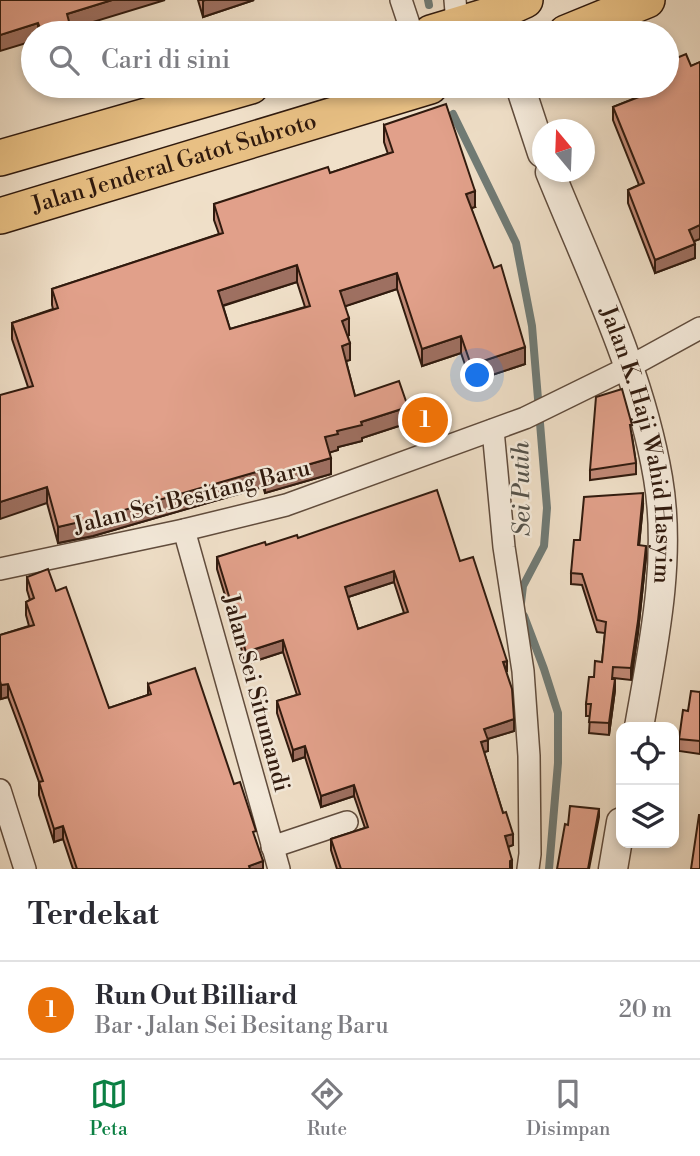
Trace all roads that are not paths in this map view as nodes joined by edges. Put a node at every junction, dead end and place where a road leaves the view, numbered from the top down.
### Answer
1 (401, 0) edge
2 (525, 0) edge
3 (647, 0) edge
4 (448, 19) edge
5 (408, 21) edge
6 (468, 21) edge
7 (501, 21) edge
8 (595, 21) edge
9 (209, 98) edge
10 (390, 98) edge
11 (524, 98) edge
12 (532, 123) edge
13 (0, 158) edge
14 (554, 182) edge
15 (0, 216) edge
16 (700, 328) edge
17 (629, 367) junction
18 (493, 430) junction
19 (184, 530) junction
20 (0, 569) edge
21 (640, 722) edge
22 (0, 790) edge
23 (348, 821) dead end
24 (272, 847) junction
25 (617, 848) edge
26 (25, 869) edge
27 (279, 869) edge
28 (528, 869) edge
29 (613, 869) edge

1 - 5 street
2 - 7 main road
3 - 8 main road
4 - 6 main road
9 - 13 main road
10 - 15 main road, Jalan Jenderal Gatot Subroto
11 - 12 street
14 - 17 street, Jalan K. Haji Wahid Hasyim
16 - 17 street, Jalan Sei Besitang Baru
17 - 18 street, Jalan Sei Besitang Baru
17 - 21 street, Jalan K. Haji Wahid Hasyim
18 - 19 street, Jalan Sei Besitang Baru
18 - 28 street
19 - 20 street, Jalan Sei Besitang Baru
19 - 24 street, Jalan Sei Situmandi
22 - 26 street
23 - 24 street
24 - 27 street, Jalan Sei Situmandi
25 - 29 street

